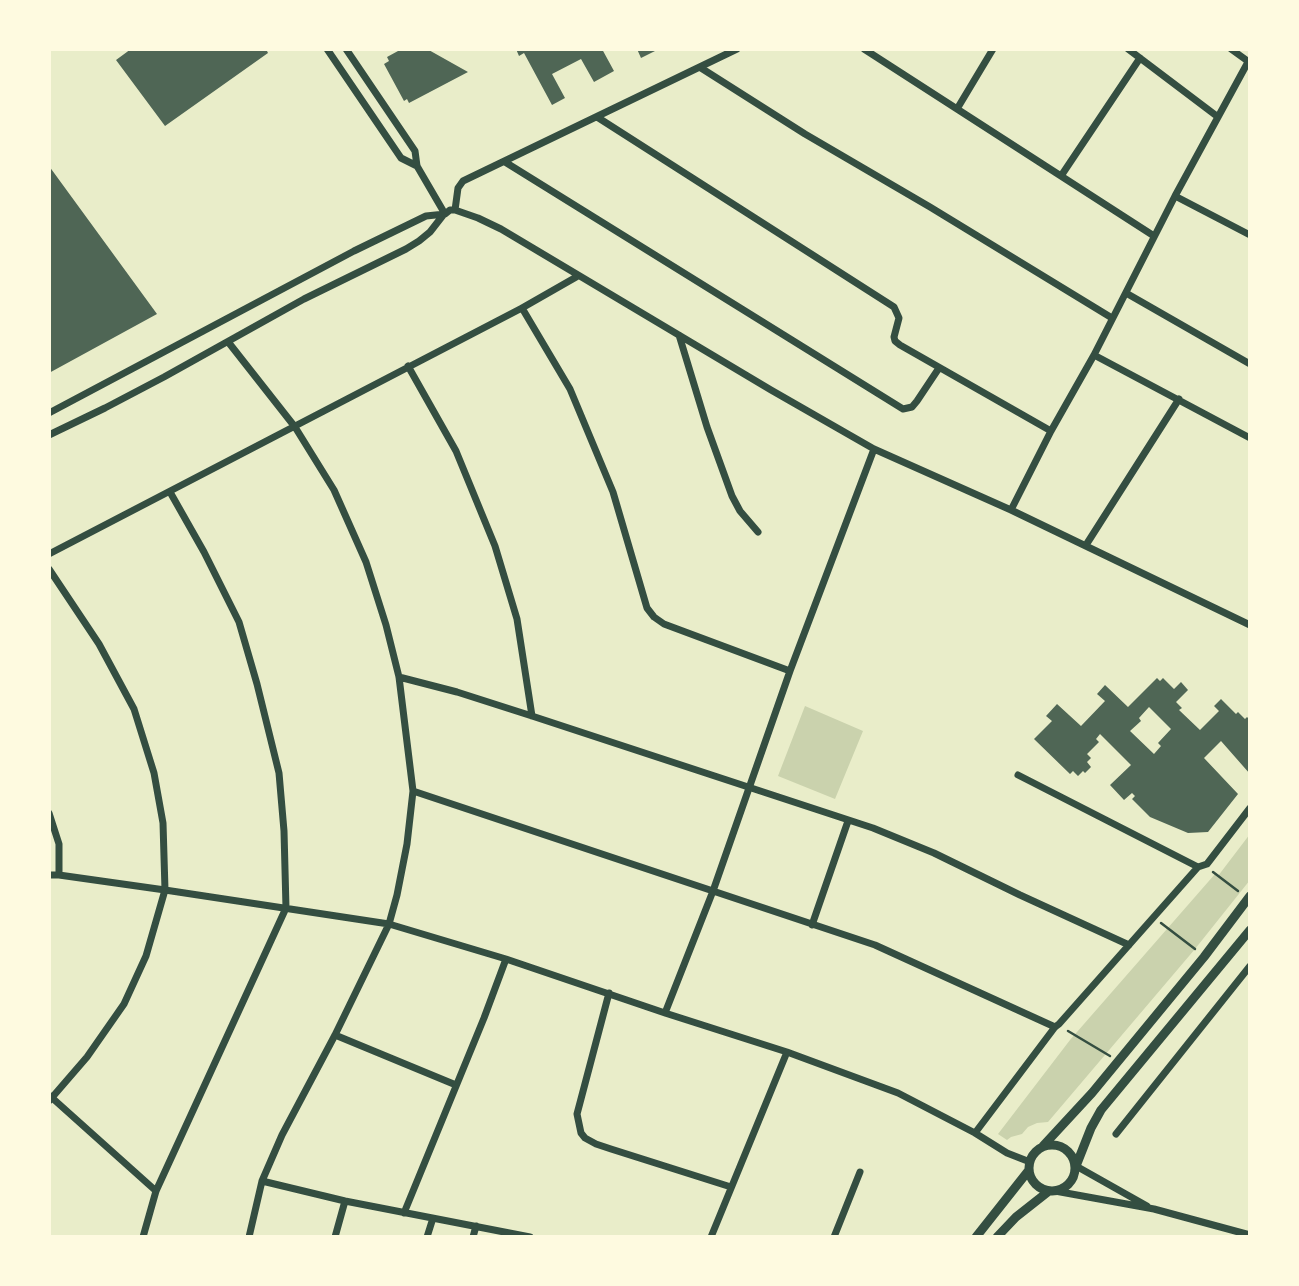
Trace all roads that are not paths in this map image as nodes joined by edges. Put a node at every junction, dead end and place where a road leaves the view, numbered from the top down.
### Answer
1 (327, 49) edge
2 (346, 49) edge
3 (737, 49) edge
4 (864, 49) edge
5 (993, 49) edge
6 (1128, 49) edge
7 (1231, 49) edge
8 (1140, 58) junction
9 (1249, 62) edge
10 (701, 68) junction
11 (957, 109) junction
12 (597, 117) junction
13 (1218, 117) junction
14 (505, 162) junction
15 (416, 166) junction
16 (1061, 176) junction
17 (1175, 196) junction
18 (455, 210) junction
19 (445, 214) junction
20 (1250, 235) edge
21 (1154, 236) junction
22 (578, 276) junction
23 (1126, 293) junction
24 (522, 308) junction
25 (1112, 318) junction
26 (679, 335) junction
27 (229, 343) junction
28 (1094, 355) junction
29 (1250, 364) edge
30 (408, 366) junction
31 (939, 368) junction
32 (1179, 398) junction
33 (49, 413) edge
34 (295, 427) junction
35 (1051, 430) junction
36 (49, 435) edge
37 (1250, 438) edge
38 (874, 449) junction
39 (170, 492) junction
40 (1011, 510) junction
41 (758, 532) dead end
42 (1086, 545) junction
43 (49, 554) edge
44 (49, 569) edge
45 (1250, 625) edge
46 (790, 671) junction
47 (399, 677) junction
48 (532, 716) junction
49 (1018, 775) dead end
50 (748, 787) junction
51 (413, 791) junction
52 (1250, 808) edge
53 (49, 813) edge
54 (848, 821) junction
55 (1198, 867) junction
56 (49, 875) edge
57 (60, 875) junction
58 (165, 890) junction
59 (713, 891) junction
60 (1250, 896) edge
61 (286, 908) junction
62 (389, 924) junction
63 (811, 925) junction
64 (1250, 930) edge
65 (1129, 945) junction
66 (506, 959) junction
67 (1250, 967) edge
68 (609, 993) junction
69 (665, 1013) junction
70 (1057, 1026) junction
71 (335, 1035) junction
72 (787, 1052) junction
73 (456, 1085) junction
74 (50, 1098) edge
75 (975, 1133) junction
76 (1116, 1134) dead end
77 (1043, 1146) junction
78 (1029, 1166) junction
79 (1076, 1166) junction
80 (860, 1172) dead end
81 (262, 1181) junction
82 (731, 1187) junction
83 (156, 1191) junction
84 (1052, 1191) junction
85 (345, 1201) junction
86 (1154, 1209) junction
87 (404, 1213) junction
88 (433, 1218) junction
89 (475, 1226) junction
90 (1250, 1235) edge
91 (143, 1237) edge
92 (249, 1237) edge
93 (335, 1237) edge
94 (427, 1237) edge
95 (473, 1237) edge
96 (530, 1237) edge
97 (711, 1237) edge
98 (834, 1237) edge
99 (976, 1237) edge
100 (998, 1237) edge

1 - 15 street
2 - 15 street
3 - 10 street
4 - 11 street
5 - 11 street
6 - 8 street
7 - 9 street
8 - 13 street
8 - 16 street
9 - 13 street
10 - 12 street
10 - 25 street
11 - 16 street
12 - 14 street
12 - 31 street
13 - 17 street
14 - 18 street
14 - 31 street
15 - 19 street
16 - 21 street
17 - 20 street
17 - 21 street
18 - 19 street
18 - 22 street
19 - 27 street
19 - 33 street
21 - 23 street
22 - 24 street
22 - 26 street
23 - 25 street
23 - 29 street
24 - 30 street
24 - 46 street
25 - 28 street
26 - 38 street
26 - 41 street
27 - 34 street
27 - 36 street
28 - 32 street
28 - 35 street
30 - 34 street
30 - 48 street
31 - 35 street
32 - 37 street
32 - 42 street
34 - 39 street
34 - 47 street
35 - 40 street
38 - 40 street
38 - 46 street
39 - 43 street
39 - 61 street
40 - 42 street
42 - 45 street
44 - 58 street
46 - 50 street
47 - 48 street
47 - 51 street
48 - 50 street
49 - 55 street
50 - 54 street
50 - 59 street
51 - 59 street
51 - 62 street
52 - 55 street
53 - 57 street
54 - 63 street
54 - 65 street
55 - 65 street
56 - 57 street
57 - 58 street
58 - 61 street
58 - 74 street
59 - 63 street
59 - 69 street
60 - 77 street
61 - 62 street
61 - 83 street
62 - 66 street
62 - 71 street
63 - 70 street
64 - 79 street
65 - 70 street
66 - 68 street
66 - 73 street
67 - 76 street
68 - 69 street
68 - 82 street
69 - 72 street
70 - 75 street
71 - 73 street
71 - 81 street
72 - 75 street
72 - 82 street
73 - 87 street
74 - 83 street
75 - 78 street
77 - 78 street
77 - 79 street
78 - 84 street
78 - 99 street
79 - 84 street
79 - 86 street
80 - 98 street
81 - 85 street
81 - 92 street
82 - 97 street
83 - 91 street
84 - 86 street
84 - 100 street
85 - 87 street
85 - 93 street
86 - 90 street
87 - 88 street
88 - 89 street
88 - 94 street
89 - 95 street
89 - 96 street

